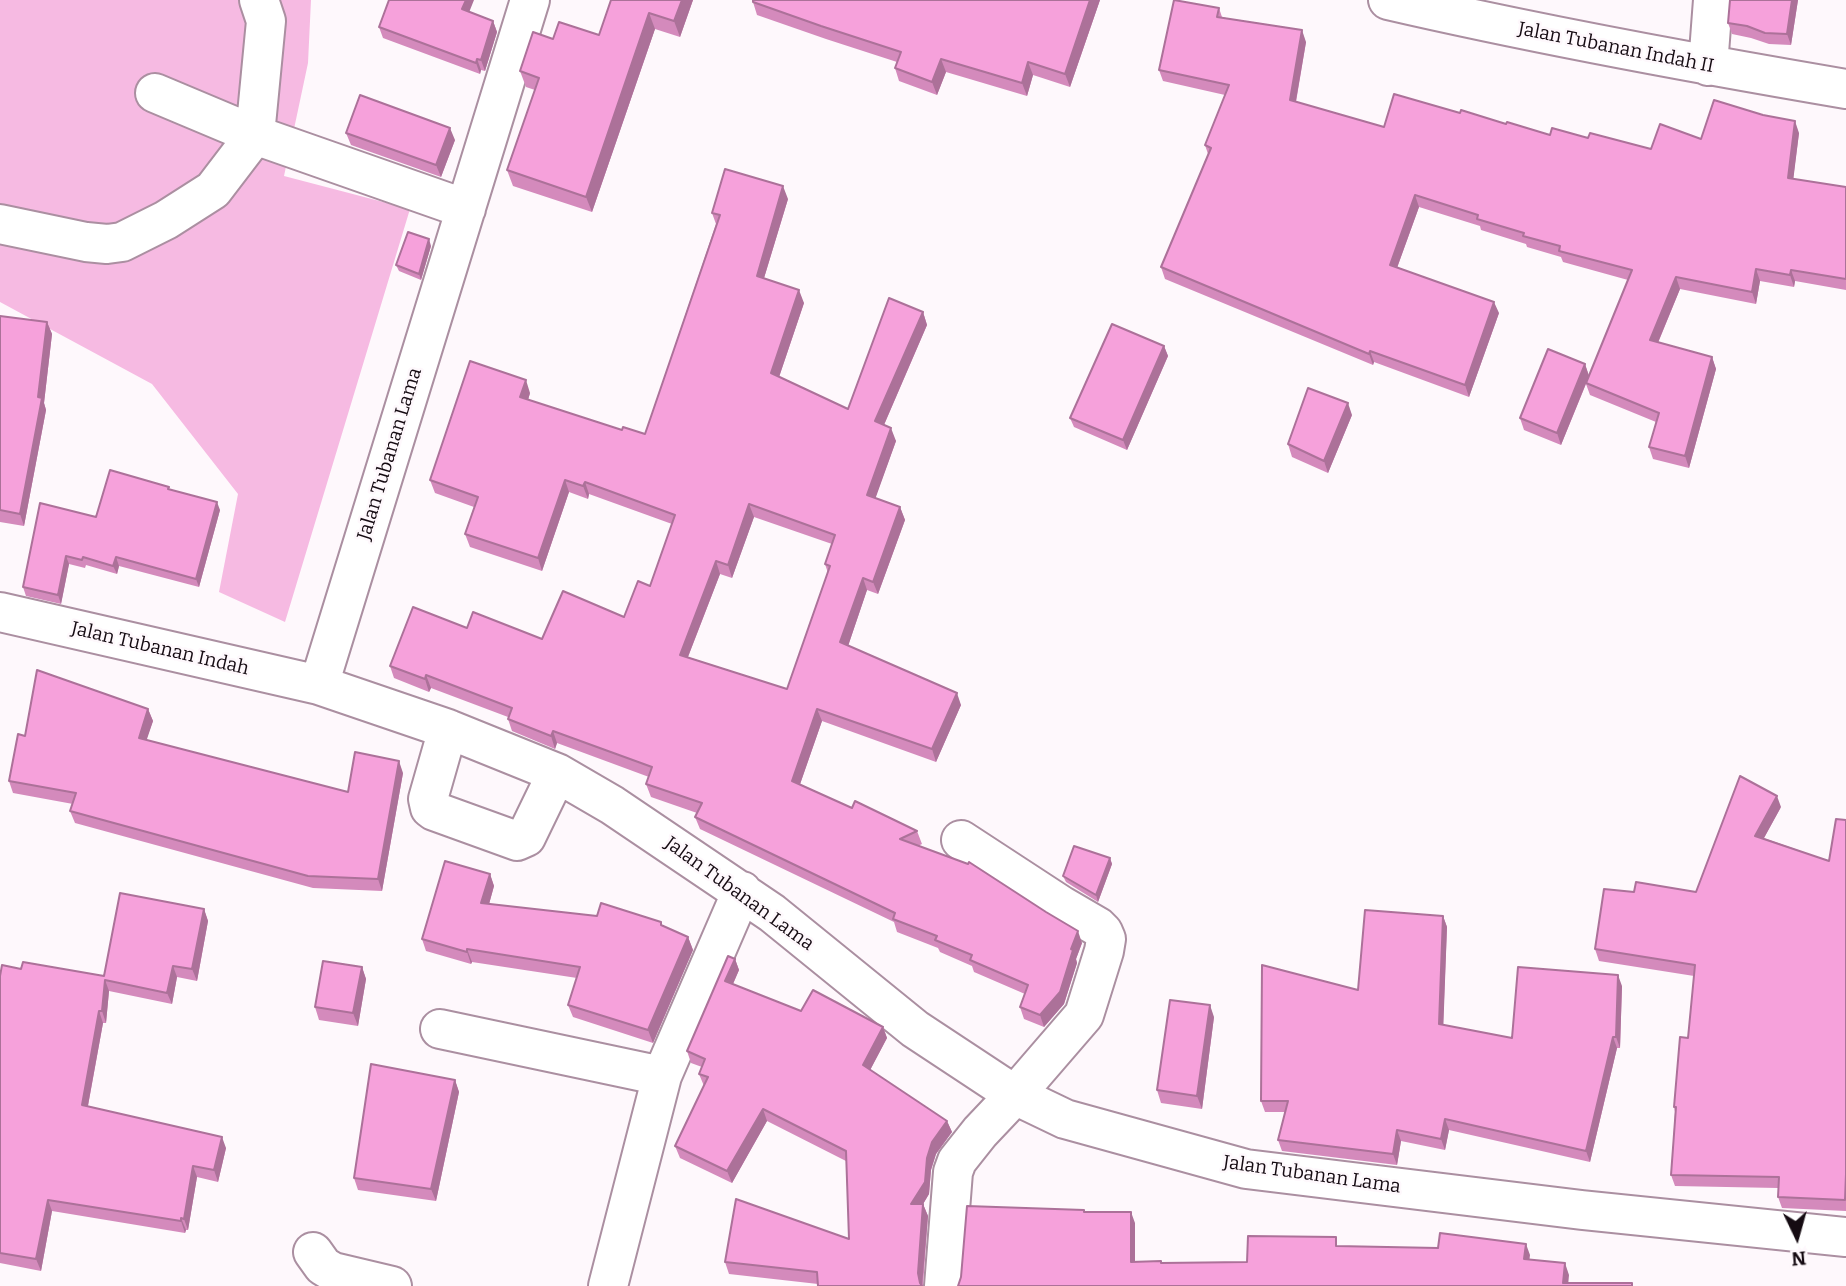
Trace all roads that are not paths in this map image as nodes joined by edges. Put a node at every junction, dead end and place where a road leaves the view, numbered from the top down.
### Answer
1 (259, 0) edge
2 (530, 0) edge
3 (1388, 0) edge
4 (1713, 0) edge
5 (1466, 9) edge
6 (1708, 66) junction
7 (1846, 89) edge
8 (155, 93) dead end
9 (255, 135) junction
10 (466, 209) junction
11 (0, 224) edge
12 (0, 612) edge
13 (319, 685) junction
14 (448, 729) junction
15 (557, 773) junction
16 (961, 840) dead end
17 (742, 891) junction
18 (440, 1029) dead end
19 (662, 1076) junction
20 (1015, 1095) junction
21 (1846, 1237) edge
22 (313, 1252) dead end
23 (392, 1286) edge
24 (608, 1286) edge
25 (944, 1286) edge

1 - 9 street
2 - 10 street, Jalan Tubanan Lama
3 - 5 street, Jalan Tubanan Indah II
4 - 6 street
5 - 6 street, Jalan Tubanan Indah II
6 - 7 street, Jalan Tubanan Indah II
8 - 9 street
9 - 10 street
9 - 11 street
10 - 13 street, Jalan Tubanan Lama
12 - 13 street, Jalan Tubanan Indah
13 - 14 street, Jalan Tubanan Lama
14 - 15 street, Jalan Tubanan Lama
14 - 15 street
15 - 17 street, Jalan Tubanan Lama
16 - 20 street
17 - 19 street
17 - 20 street, Jalan Tubanan Lama
18 - 19 street
19 - 24 street
20 - 21 street, Jalan Tubanan Lama
20 - 25 street
22 - 23 street

